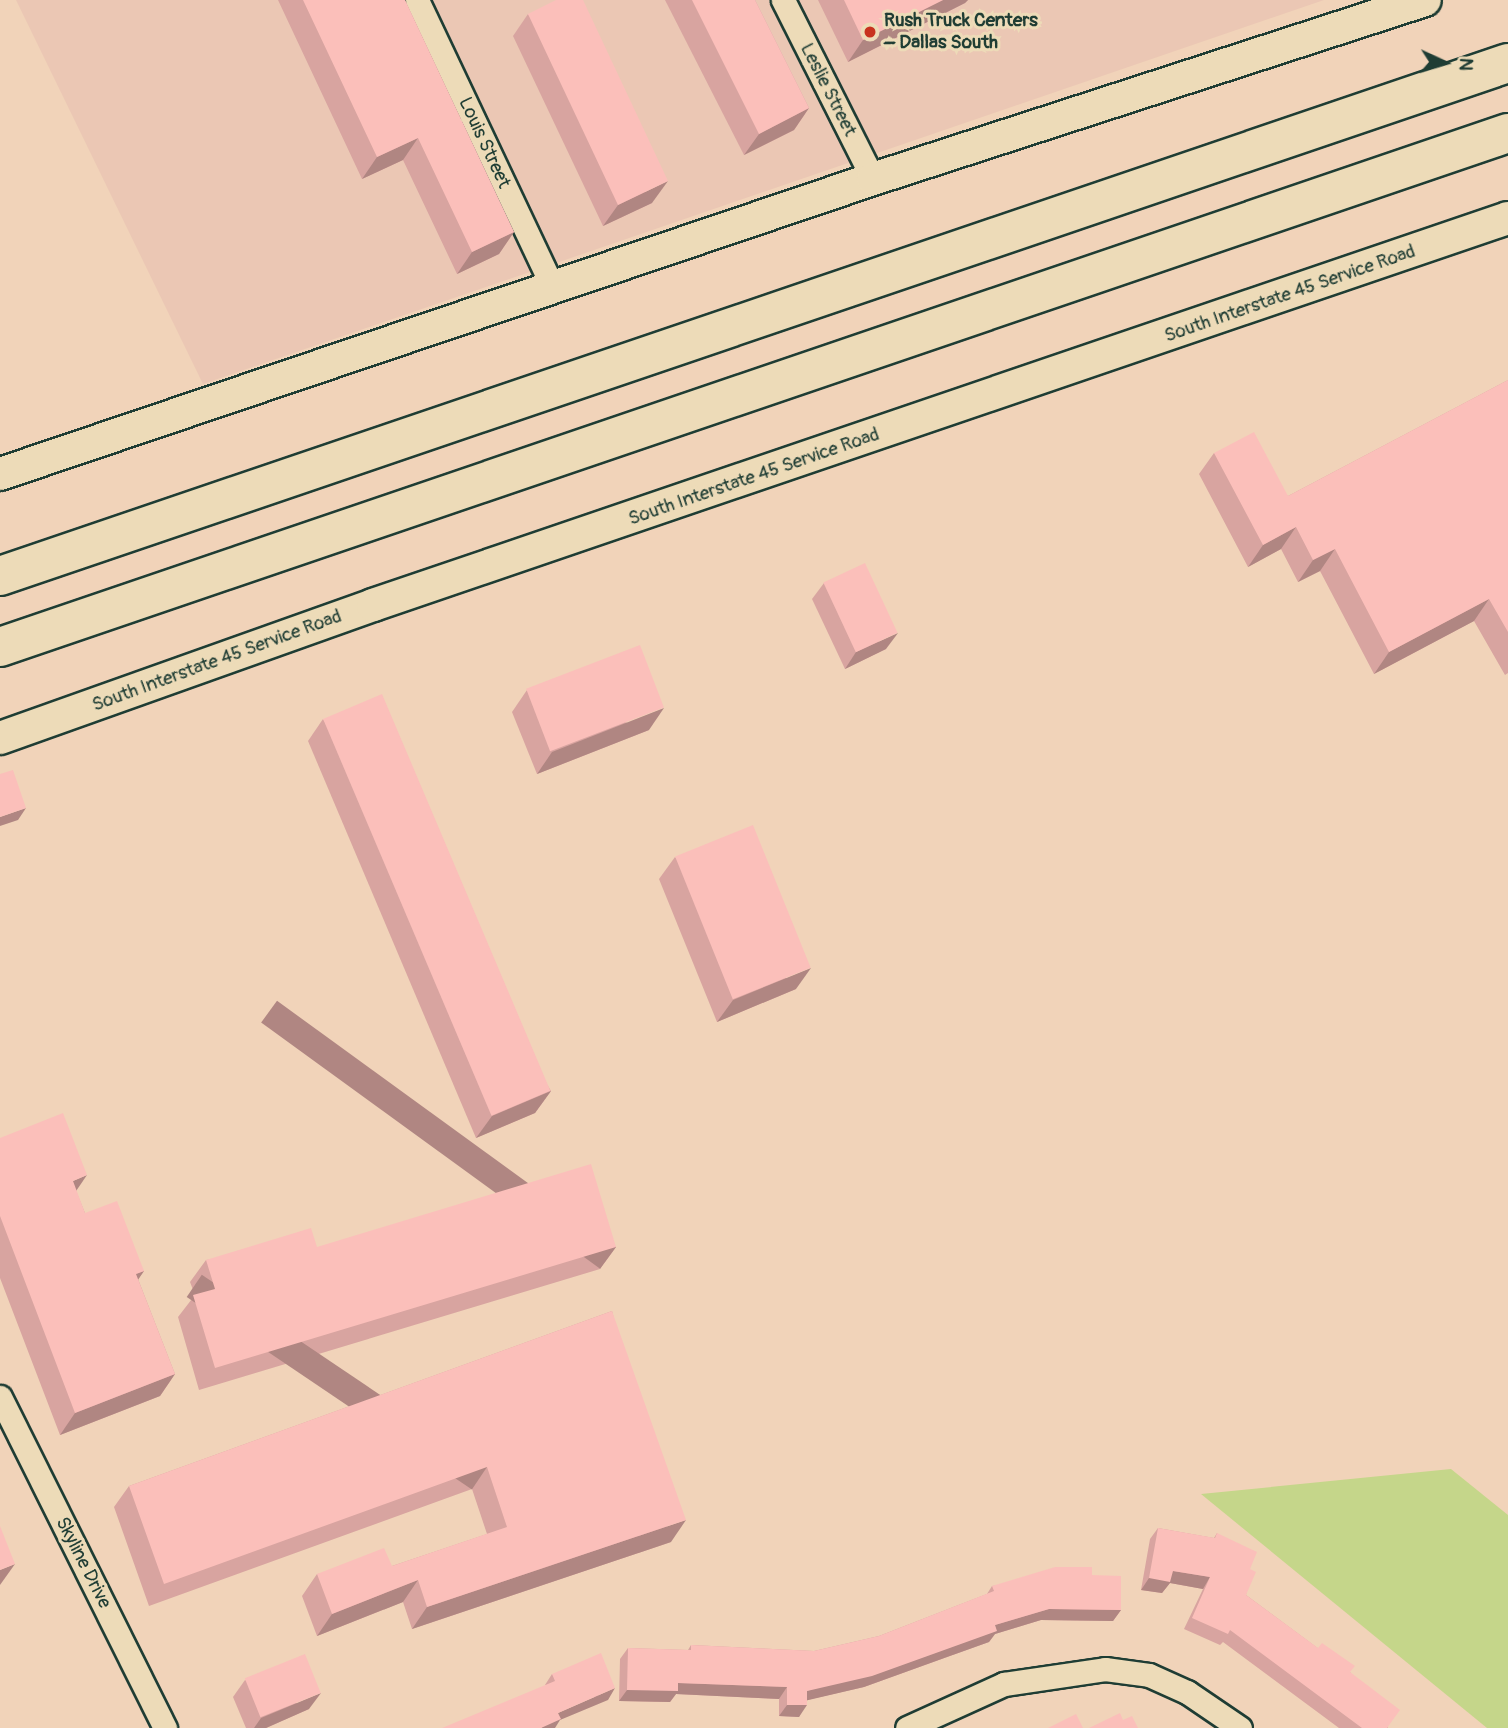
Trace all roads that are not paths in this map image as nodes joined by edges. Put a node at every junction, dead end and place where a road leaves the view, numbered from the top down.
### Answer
1 (417, 0) edge
2 (783, 0) edge
3 (1425, 0) edge
4 (1508, 63) edge
5 (1508, 133) edge
6 (873, 179) junction
7 (1508, 218) edge
8 (552, 286) junction
9 (0, 474) edge
10 (0, 576) edge
11 (0, 647) edge
12 (0, 738) edge
13 (0, 1397) edge
14 (165, 1728) edge
15 (907, 1728) edge
16 (1240, 1728) edge

1 - 8 street, Louis Street
2 - 6 street, Leslie Street
3 - 6 main road
4 - 10 highway
5 - 11 highway
6 - 8 main road
7 - 12 main road, South Interstate 45 Service Road
8 - 9 main road
13 - 14 street, Skyline Drive
15 - 16 street

